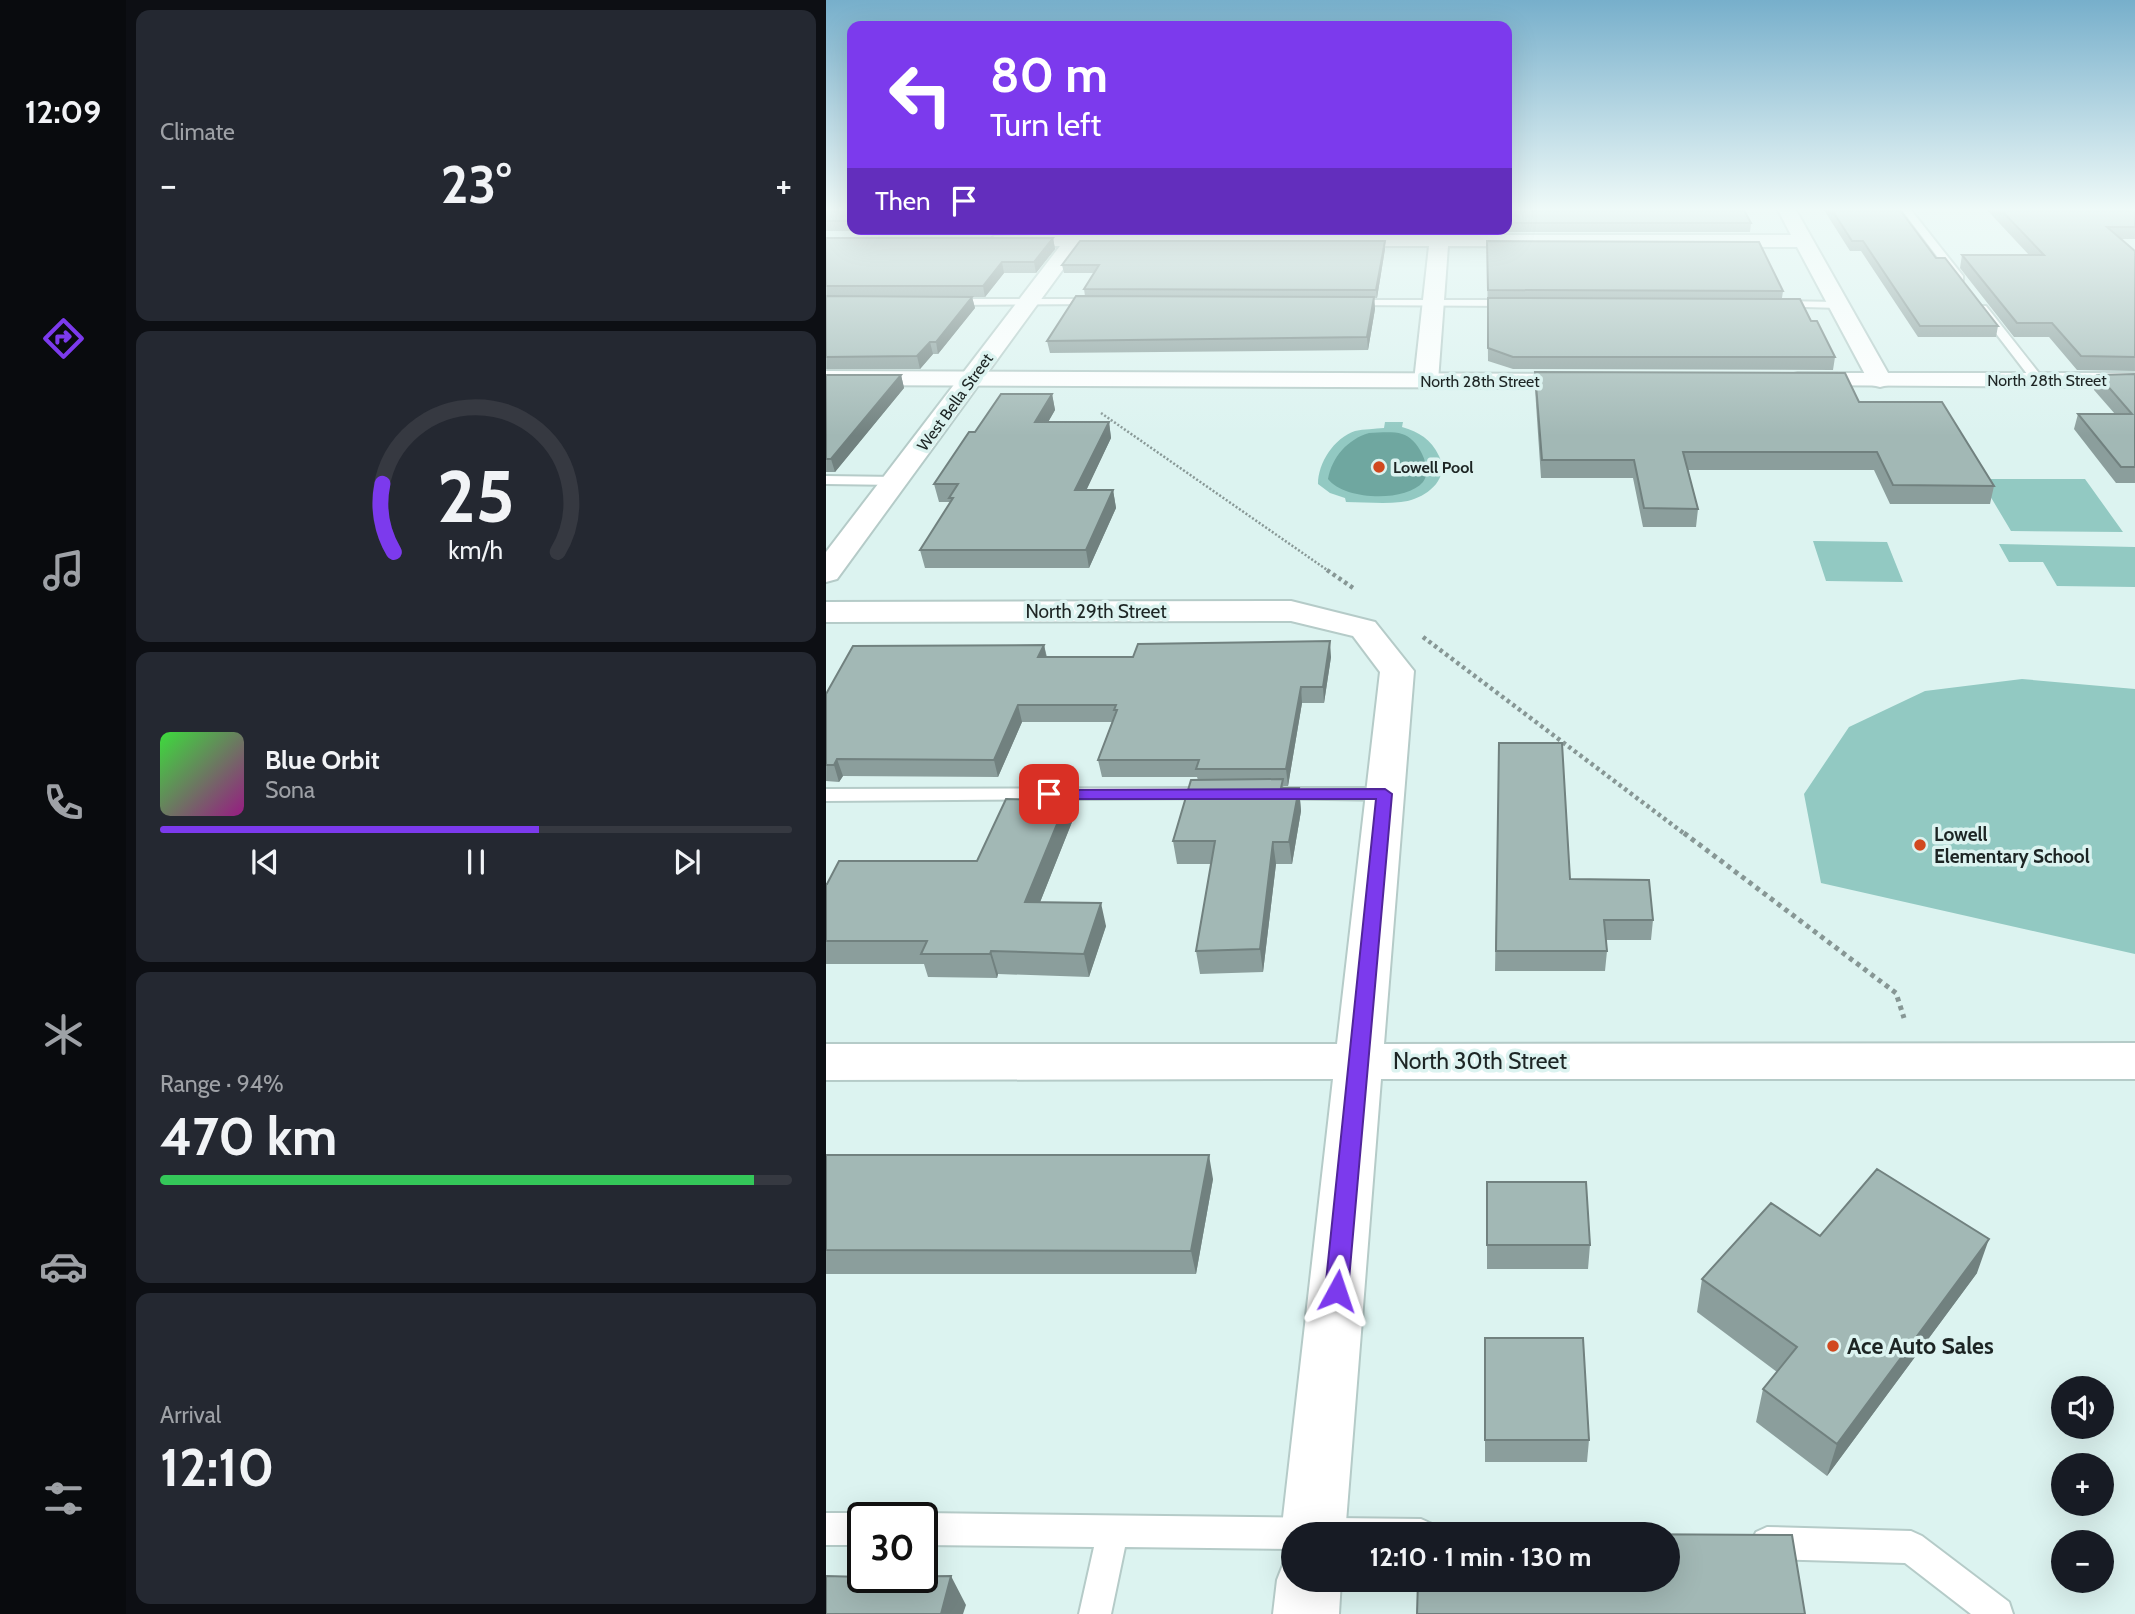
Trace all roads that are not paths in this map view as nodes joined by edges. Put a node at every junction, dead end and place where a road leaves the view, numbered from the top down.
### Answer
1 (1041, 285) edge
2 (1435, 285) edge
3 (1829, 285) edge
4 (1972, 295) edge
5 (934, 302) edge
6 (1029, 302) junction
7 (1113, 302) edge
8 (1336, 303) edge
9 (1433, 303) junction
10 (1530, 303) edge
11 (1763, 304) edge
12 (1839, 304) junction
13 (826, 378) edge
14 (973, 378) junction
15 (1774, 380) edge
16 (1880, 380) junction
17 (2038, 380) junction
18 (2135, 380) edge
19 (1426, 381) junction
20 (1606, 381) edge
21 (826, 480) edge
22 (897, 481) junction
23 (826, 573) edge
24 (826, 612) edge
25 (1231, 794) edge
26 (1259, 794) edge
27 (1385, 794) junction
28 (826, 795) edge
29 (2135, 1061) edge
30 (826, 1062) edge
31 (1359, 1062) junction
32 (1315, 1522) edge
33 (826, 1529) edge
34 (847, 1529) edge
35 (938, 1529) edge
36 (1113, 1530) junction
37 (1735, 1543) edge
38 (1281, 1546) edge
39 (1308, 1592) edge
40 (1095, 1614) edge
41 (1306, 1614) edge
42 (1997, 1614) edge

1 - 6 street, West Bella Street
2 - 9 street
3 - 12 street
4 - 17 lane
5 - 6 lane
6 - 7 lane
6 - 14 street, West Bella Street
8 - 9 lane
9 - 10 lane
9 - 19 street
11 - 12 lane
12 - 16 street
13 - 14 street, North 28th Street
14 - 19 street, North 28th Street
14 - 22 street, West Bella Street
15 - 16 street, North 28th Street
16 - 17 street, North 28th Street
17 - 18 street, North 28th Street
19 - 20 street, North 28th Street
21 - 22 lane
22 - 23 street, West Bella Street
24 - 27 street, North 29th Street
25 - 28 lane
26 - 27 lane
27 - 31 street
29 - 31 street, North 30th Street
30 - 31 street, North 30th Street
31 - 32 street
33 - 34 lane
35 - 36 lane
36 - 38 lane
36 - 40 lane
37 - 42 lane
39 - 41 street

